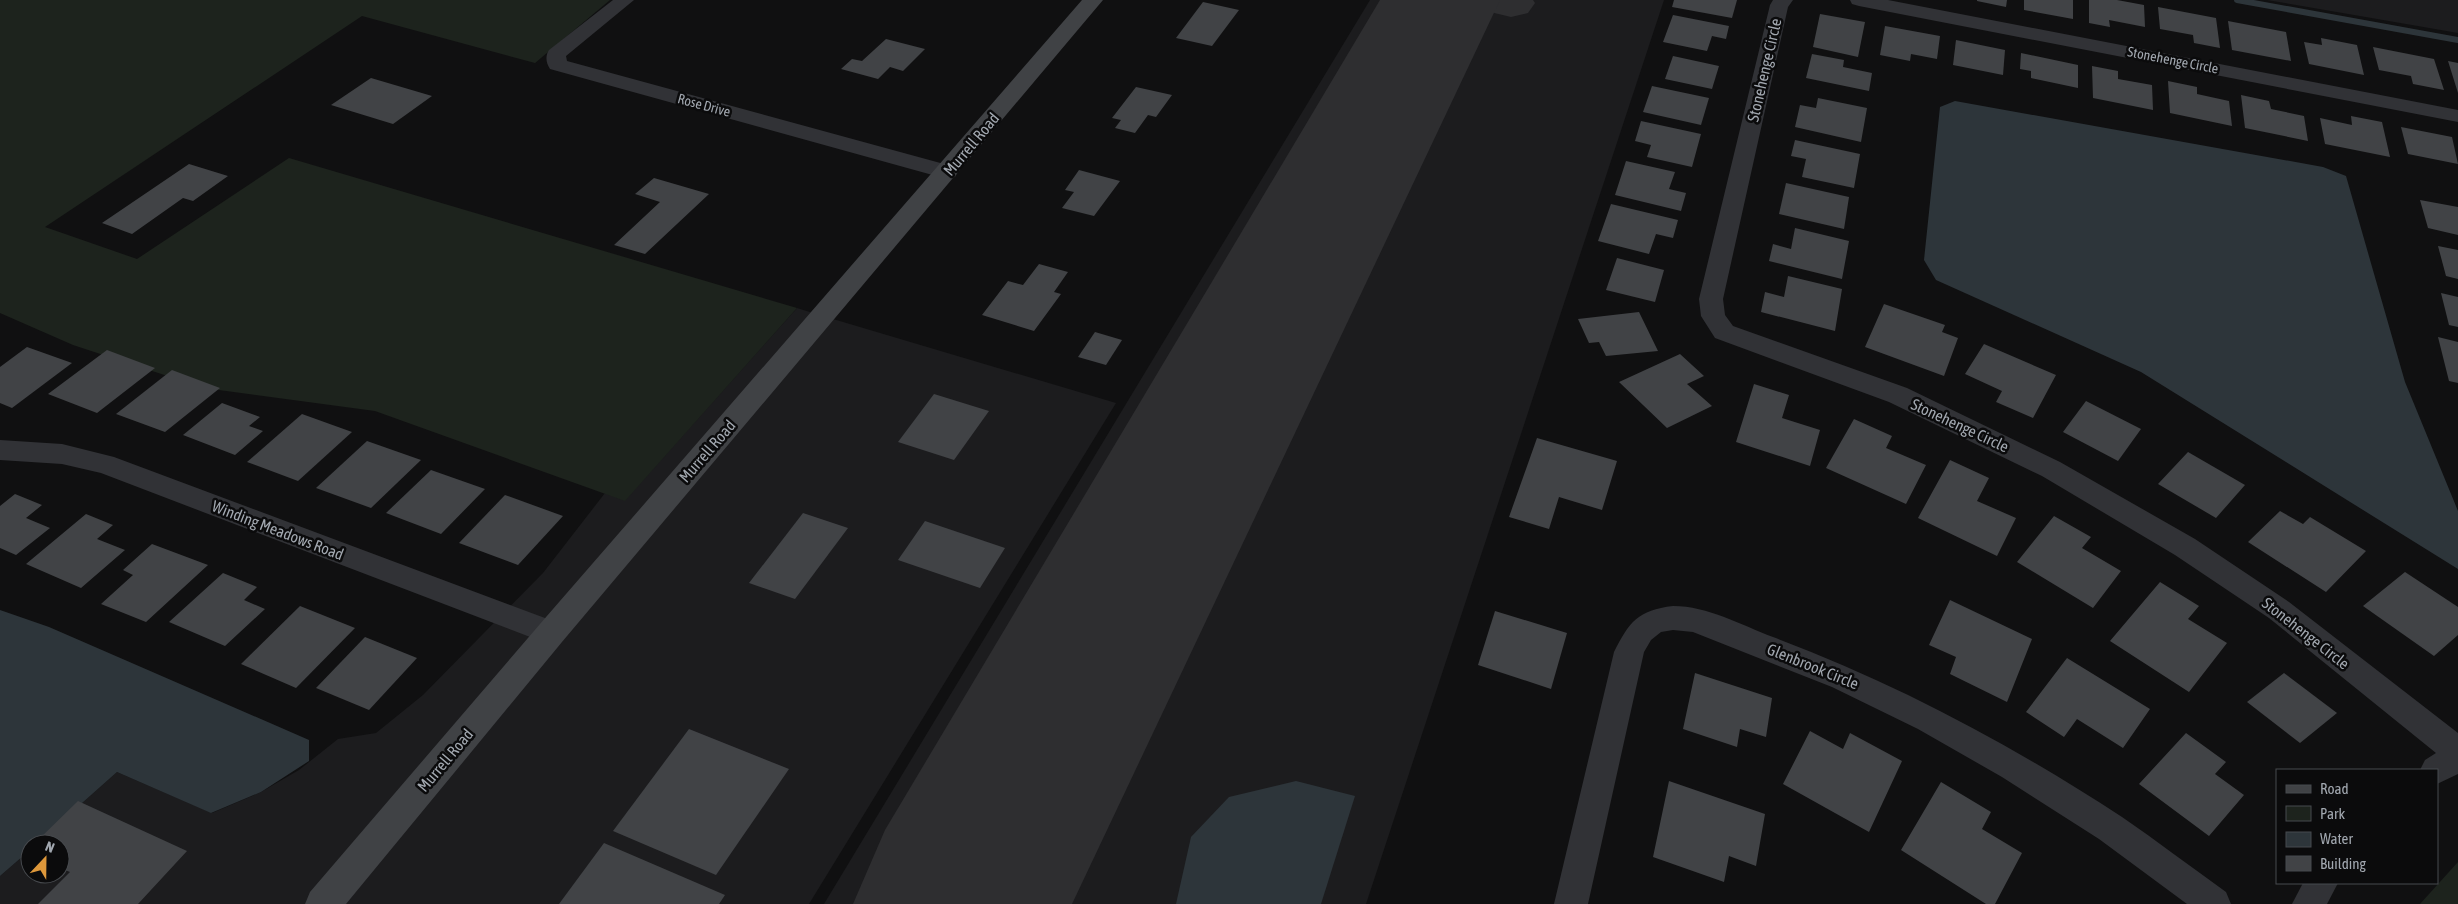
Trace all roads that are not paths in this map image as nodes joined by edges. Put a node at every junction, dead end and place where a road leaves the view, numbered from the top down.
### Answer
1 (625, 0) edge
2 (1094, 0) edge
3 (1784, 0) edge
4 (1859, 0) edge
5 (2458, 116) edge
6 (947, 172) junction
7 (0, 450) edge
8 (551, 634) junction
9 (2458, 752) edge
10 (2458, 757) edge
11 (2438, 769) edge
12 (2320, 884) edge
13 (323, 904) edge
14 (1572, 904) edge
15 (2214, 904) edge
16 (2308, 904) edge

1 - 6 street, Rose Drive
2 - 6 street, Murrell Road
3 - 9 street, Stonehenge Circle
4 - 5 street, Stonehenge Circle
6 - 8 street, Murrell Road
7 - 8 street, Winding Meadows Road
8 - 13 street, Murrell Road
10 - 11 street
12 - 16 street
14 - 15 street, Glenbrook Circle

